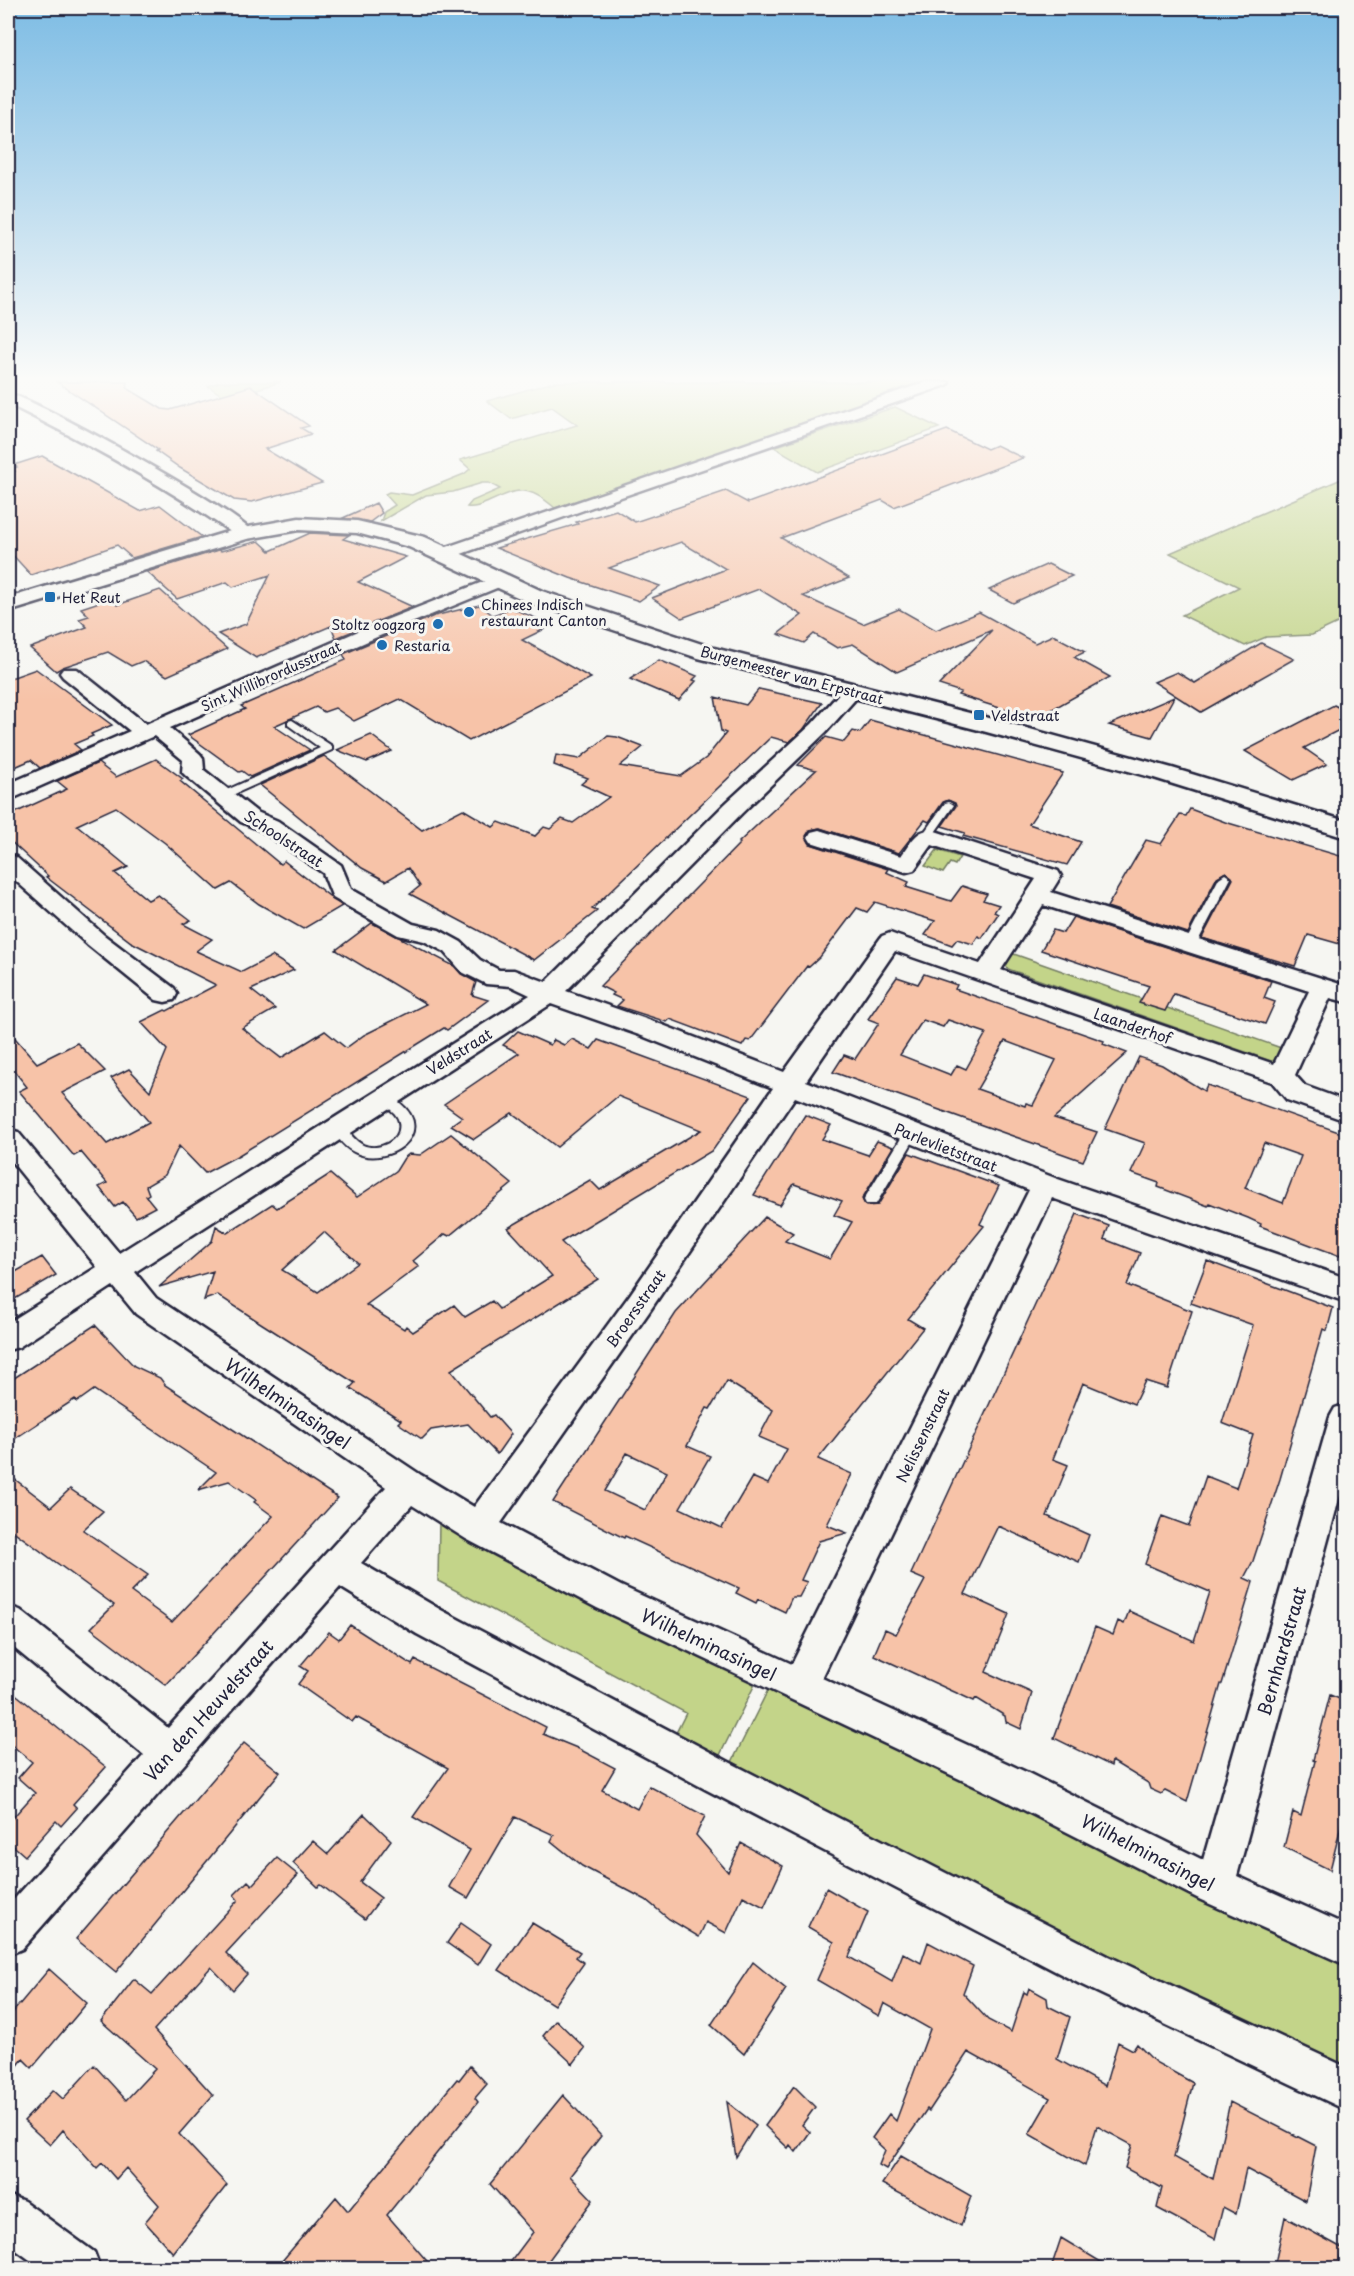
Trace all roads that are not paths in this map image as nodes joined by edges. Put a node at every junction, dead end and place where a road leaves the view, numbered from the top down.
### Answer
1 (176, 488) edge
2 (628, 488) edge
3 (244, 533) junction
4 (444, 554) junction
5 (498, 581) junction
6 (8, 605) edge
7 (70, 673) dead end
8 (852, 691) junction
9 (292, 723) dead end
10 (150, 729) junction
11 (8, 792) edge
12 (224, 795) junction
13 (949, 805) dead end
14 (1347, 830) edge
15 (927, 836) junction
16 (819, 837) dead end
17 (8, 862) edge
18 (1226, 878) dead end
19 (1039, 890) junction
20 (1190, 945) junction
21 (986, 974) junction
22 (1335, 991) edge
23 (165, 994) dead end
24 (549, 994) junction
25 (1281, 1076) junction
26 (789, 1086) junction
27 (385, 1098) junction
28 (1347, 1111) edge
29 (338, 1129) junction
30 (910, 1133) junction
31 (8, 1139) edge
32 (1045, 1185) junction
33 (871, 1200) dead end
34 (115, 1270) junction
35 (1347, 1290) edge
36 (8, 1338) edge
37 (1347, 1417) edge
38 (409, 1485) junction
39 (478, 1528) junction
40 (338, 1567) junction
41 (8, 1622) edge
42 (800, 1685) junction
43 (169, 1752) junction
44 (1215, 1886) junction
45 (8, 1935) edge
46 (1347, 1945) edge
47 (1347, 2089) edge
48 (8, 2217) edge
49 (78, 2268) edge

1 - 3 street
2 - 4 street
3 - 4 street, Burgemeester van Erpstraat
3 - 6 street, Burgemeester van Erpstraat
4 - 5 street, Burgemeester van Erpstraat
5 - 8 street, Burgemeester van Erpstraat
5 - 10 street, Sint Willibrordusstraat
7 - 10 street
8 - 14 street, Burgemeester van Erpstraat
8 - 24 street, Veldstraat
9 - 12 lane
10 - 11 street, Sint Willibrordusstraat
10 - 12 street, Schoolstraat
12 - 24 street, Schoolstraat
13 - 15 lane
15 - 16 street
15 - 19 street
17 - 23 street
18 - 20 lane
19 - 20 street
19 - 21 street
20 - 22 street
21 - 25 street, Laanderhof
21 - 26 street, Laanderhof
22 - 25 street
24 - 26 street, Parlevlietstraat
24 - 27 street, Veldstraat
25 - 28 street, Laanderhof
26 - 30 street, Parlevlietstraat
26 - 39 street, Broersstraat
27 - 29 street, Veldstraat
27 - 29 lane
29 - 34 street, Veldstraat
30 - 32 street, Parlevlietstraat
30 - 33 lane
31 - 34 street, Wilhelminasingel
32 - 35 street, Parlevlietstraat
32 - 42 street, Nelissenstraat
34 - 36 street, Veldstraat
34 - 38 street, Wilhelminasingel
37 - 44 street, Bernhardstraat
38 - 39 street, Wilhelminasingel
38 - 40 street, Van den Heuvelstraat
39 - 42 street, Wilhelminasingel
40 - 43 street, Van den Heuvelstraat
40 - 47 street
41 - 43 street
42 - 44 street, Wilhelminasingel
43 - 45 street, Van den Heuvelstraat
44 - 46 street, Wilhelminasingel
48 - 49 street

